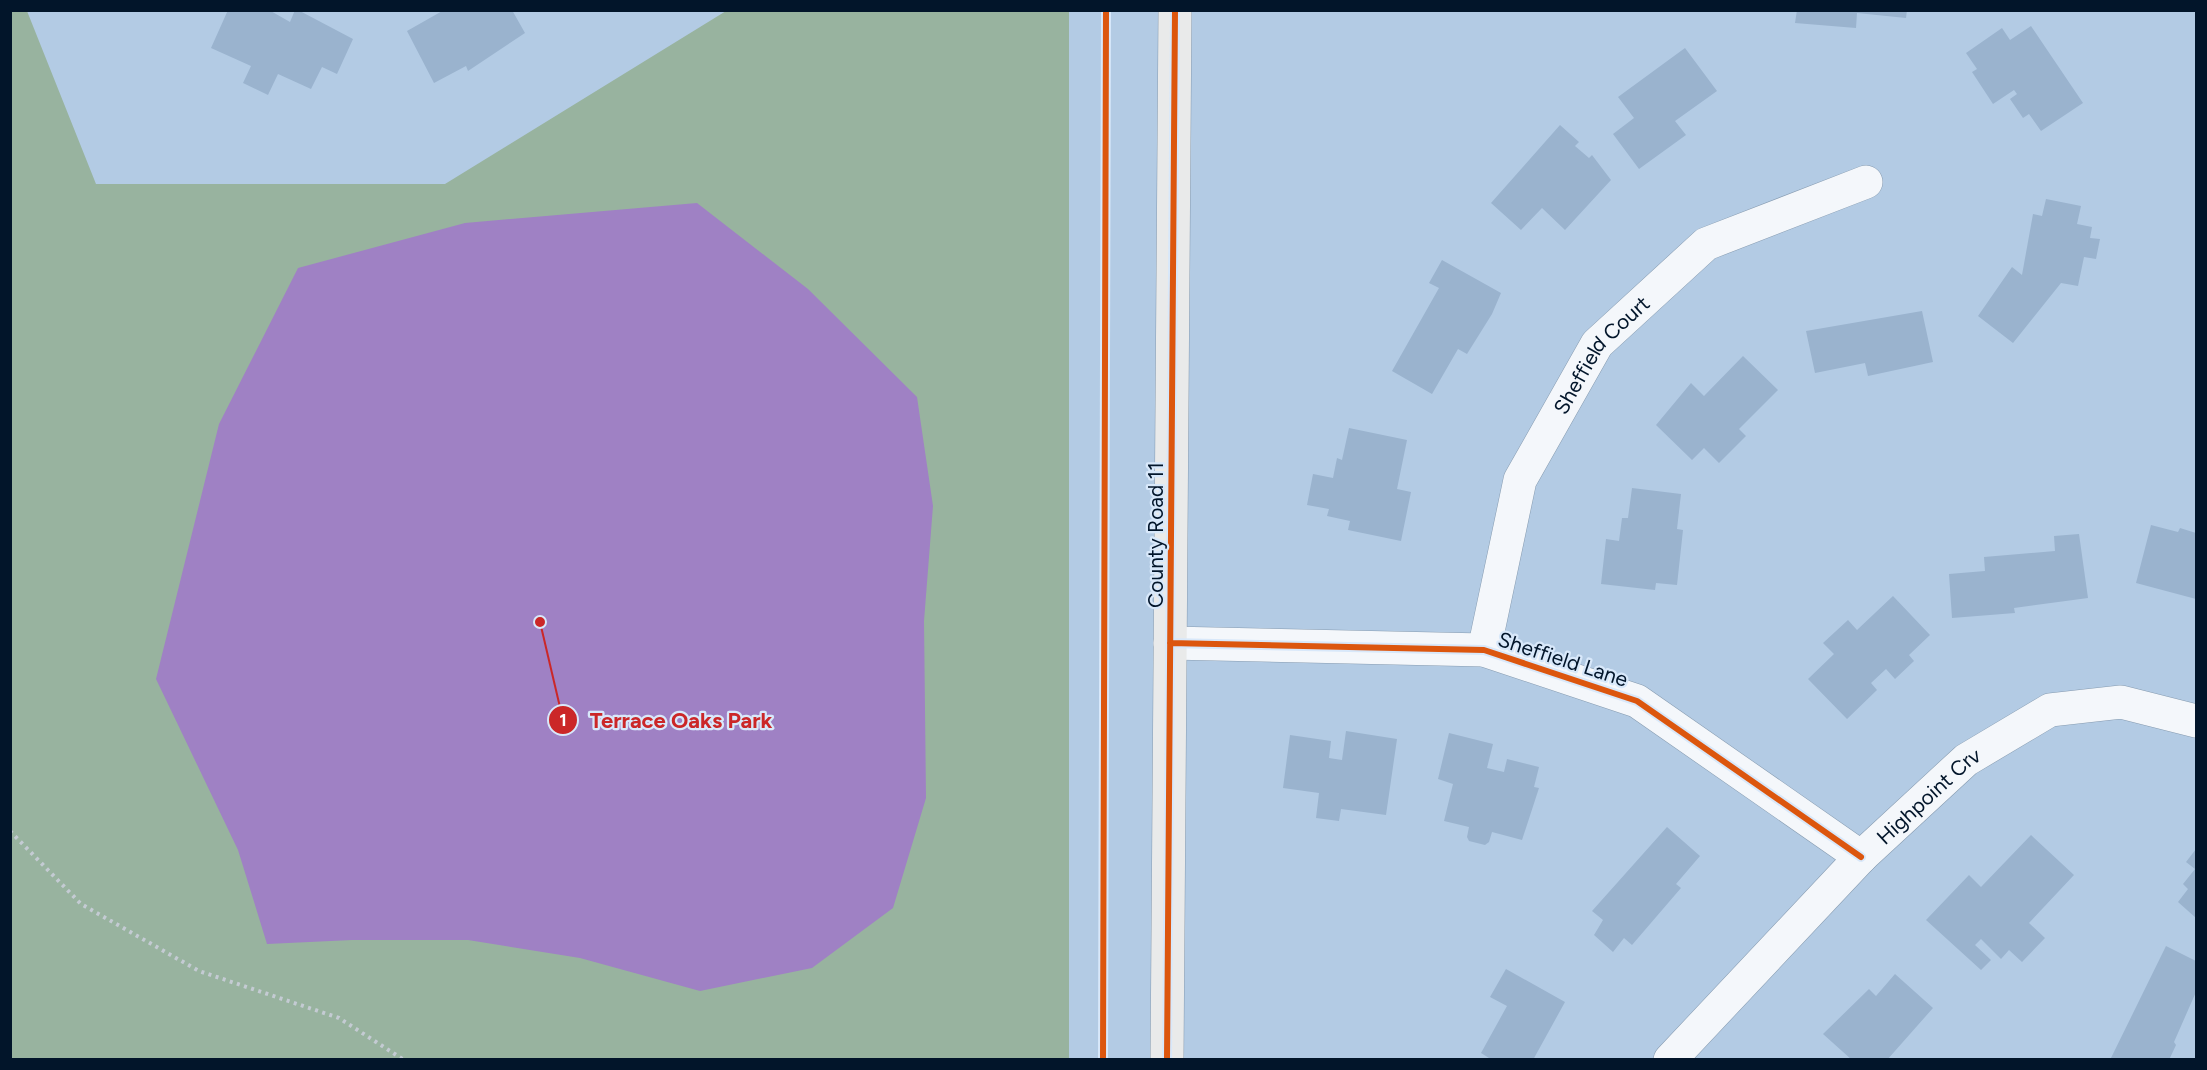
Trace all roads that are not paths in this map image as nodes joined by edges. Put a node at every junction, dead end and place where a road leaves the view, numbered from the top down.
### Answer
1 (1175, 10) edge
2 (1866, 182) dead end
3 (1170, 643) junction
4 (1484, 650) junction
5 (2196, 721) edge
6 (1861, 857) junction
7 (1167, 1059) edge
8 (1670, 1059) edge

1 - 3 street, County Road 11
2 - 4 street, Sheffield Court
3 - 4 street, Sheffield Lane
3 - 7 street, County Road 11
4 - 6 street, Sheffield Lane
5 - 6 street, Highpoint Crv
6 - 8 street, Highpoint Crv

